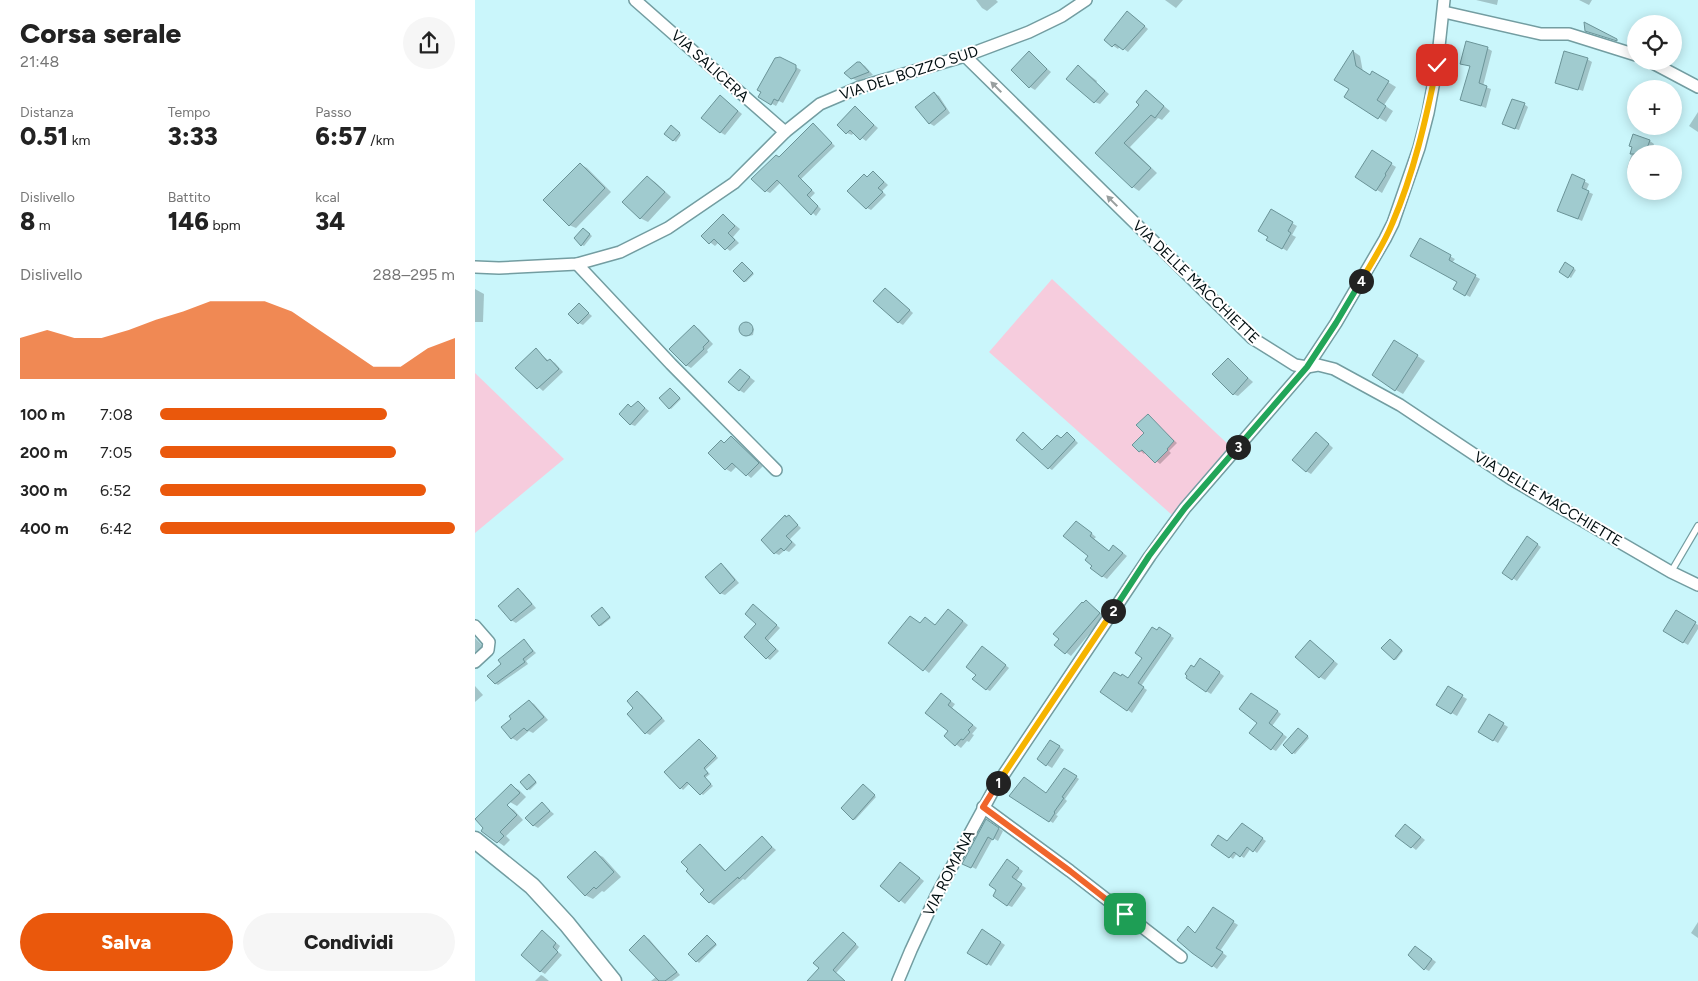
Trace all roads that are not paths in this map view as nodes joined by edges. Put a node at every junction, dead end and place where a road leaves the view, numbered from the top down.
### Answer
1 (635, 0) edge
2 (1086, 0) edge
3 (1445, 0) edge
4 (1444, 12) junction
5 (1627, 52) edge
6 (965, 56) junction
7 (1666, 70) edge
8 (1698, 87) edge
9 (785, 132) junction
10 (577, 264) junction
11 (475, 267) edge
12 (1307, 367) junction
13 (776, 470) dead end
14 (1698, 526) edge
15 (1671, 572) junction
16 (1698, 585) edge
17 (475, 626) edge
18 (475, 662) edge
19 (983, 807) junction
20 (475, 840) edge
21 (1181, 957) dead end
22 (613, 981) edge
23 (898, 981) edge

1 - 9 street, VIA SALICERA
2 - 6 street, VIA DEL BOZZO SUD
3 - 4 street, VIA ROMANA
4 - 5 street
4 - 12 street, VIA ROMANA
6 - 9 street, VIA DEL BOZZO SUD
12 -> 6 street, VIA DELLE MACCHIETTE
7 - 8 street
9 - 10 street, VIA DEL BOZZO SUD
10 - 11 street, VIA DEL BOZZO SUD
10 - 13 street
12 - 15 street, VIA DELLE MACCHIETTE
12 - 19 street, VIA ROMANA
14 - 15 lane
15 - 16 street, VIA DELLE MACCHIETTE
17 - 18 street
19 - 21 street
19 - 23 street, VIA ROMANA
20 - 22 main road

